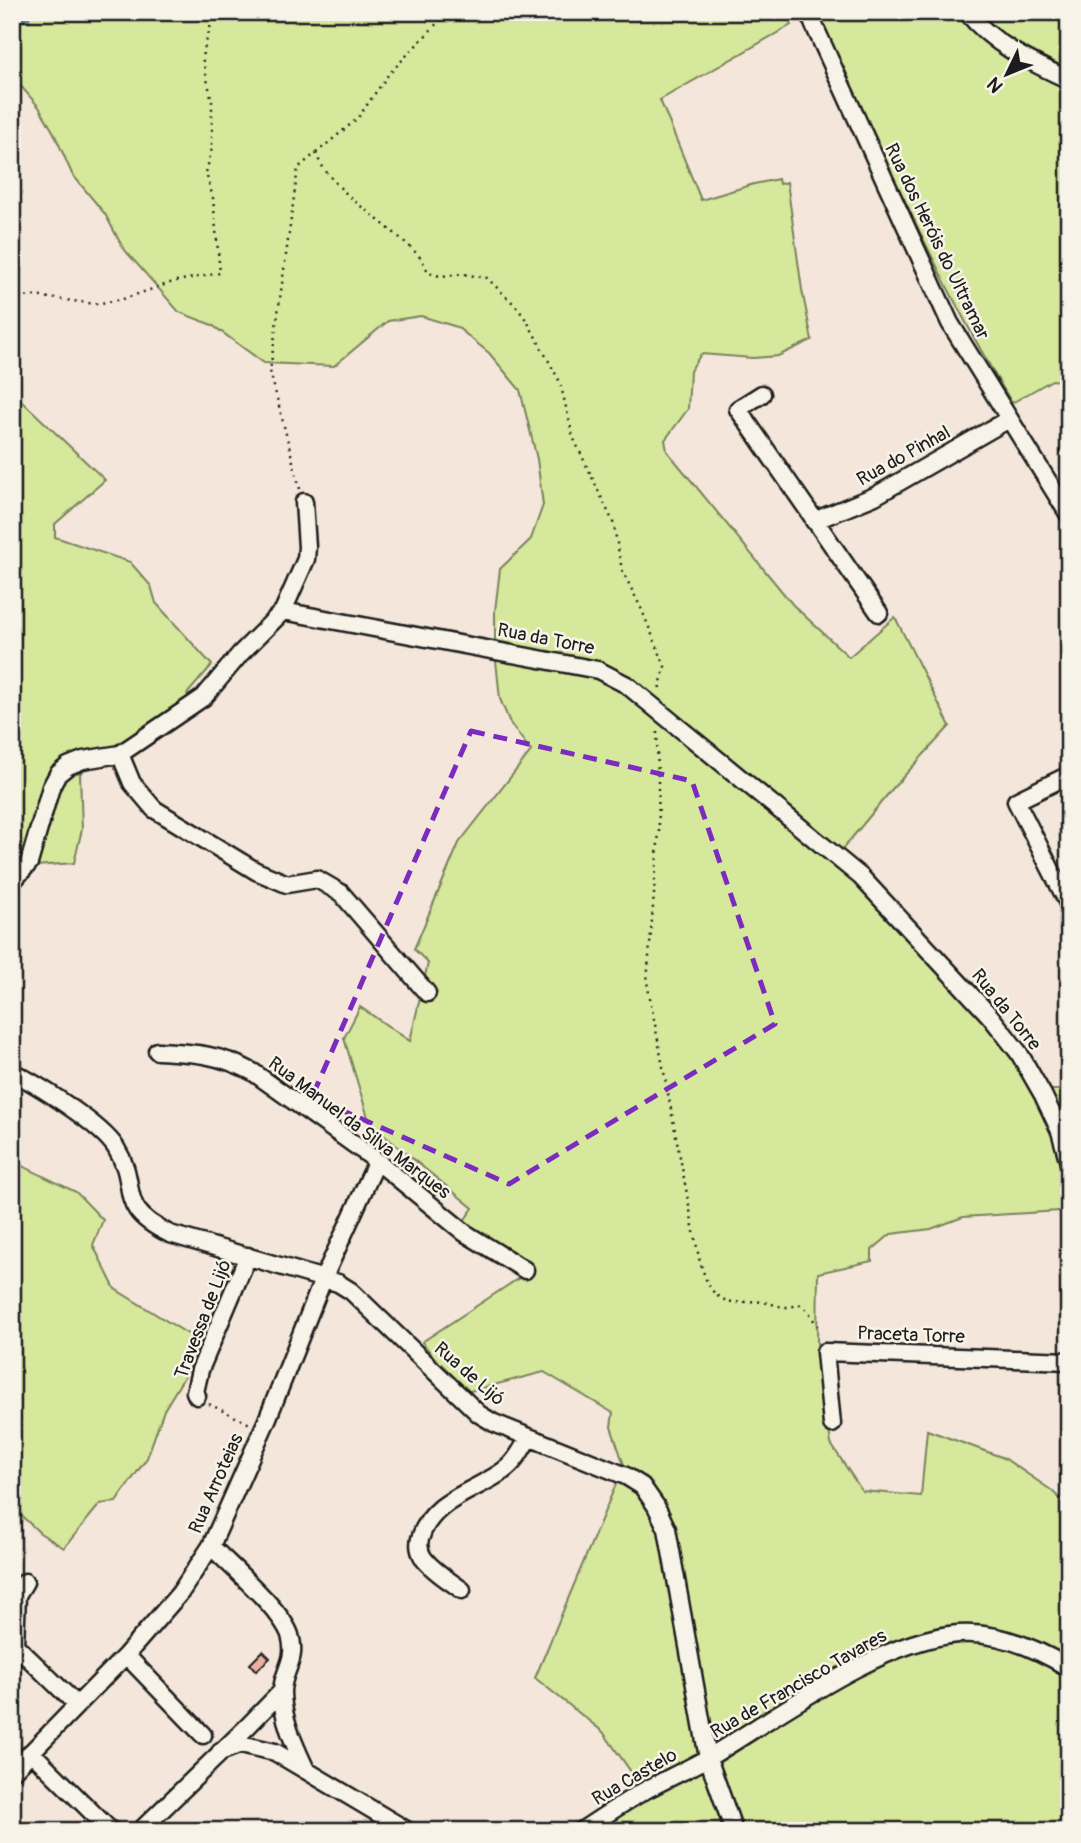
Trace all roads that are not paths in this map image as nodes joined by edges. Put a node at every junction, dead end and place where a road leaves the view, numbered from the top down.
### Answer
1 (808, 12) edge
2 (967, 12) edge
3 (1069, 80) edge
4 (761, 394) dead end
5 (1009, 419) junction
6 (304, 502) road end
7 (1069, 515) edge
8 (814, 522) junction
9 (283, 611) junction
10 (879, 613) dead end
11 (120, 754) junction
12 (1069, 775) edge
13 (12, 882) edge
14 (1069, 905) edge
15 (427, 993) dead end
16 (157, 1051) dead end
17 (12, 1072) edge
18 (377, 1161) junction
19 (1069, 1163) edge
20 (248, 1256) junction
21 (525, 1270) dead end
22 (324, 1278) junction
23 (1069, 1361) edge
24 (197, 1396) road end
25 (832, 1424) dead end
26 (529, 1437) junction
27 (211, 1546) junction
28 (25, 1582) dead end
29 (463, 1591) dead end
30 (126, 1655) junction
31 (1069, 1668) edge
32 (282, 1691) junction
33 (76, 1704) junction
34 (203, 1735) dead end
35 (32, 1752) junction
36 (220, 1752) junction
37 (708, 1758) junction
38 (306, 1770) junction
39 (12, 1772) edge
40 (111, 1831) edge
41 (140, 1831) edge
42 (408, 1831) edge
43 (581, 1831) edge
44 (734, 1831) edge

1 - 5 street, Rua dos Heróis do Ultramar
2 - 3 street
4 - 8 street
5 - 7 street, Rua dos Heróis do Ultramar
5 - 8 street, Rua do Pinhal
6 - 9 street
8 - 10 street
9 - 11 street
9 - 19 street, Rua da Torre
11 - 13 street
11 - 15 street
12 - 14 street
16 - 18 street, Rua Manuel da Silva Marques
17 - 20 street, Rua de Lijó
18 - 21 street, Rua Manuel da Silva Marques
18 - 22 street, Rua Arroteias
20 - 22 street, Rua de Lijó
20 - 24 street, Travessa de Lijó
22 - 26 street, Rua de Lijó
22 - 27 street, Rua Arroteias
23 - 25 street, Praceta Torre
26 - 29 street
26 - 37 street, Rua de Lijó
27 - 30 street, Rua Arroteias
27 - 32 street
28 - 33 street
30 - 33 street, Rua Arroteias
30 - 34 street
31 - 37 street, Rua de Francisco Tavares
32 - 36 street
32 - 38 street
33 - 35 street, Rua Arroteias
35 - 39 street, Rua Arroteias
35 - 40 street
36 - 38 street
36 - 41 street
37 - 43 street, Rua Castelo
37 - 44 street, Rua de Lijó
38 - 42 street

